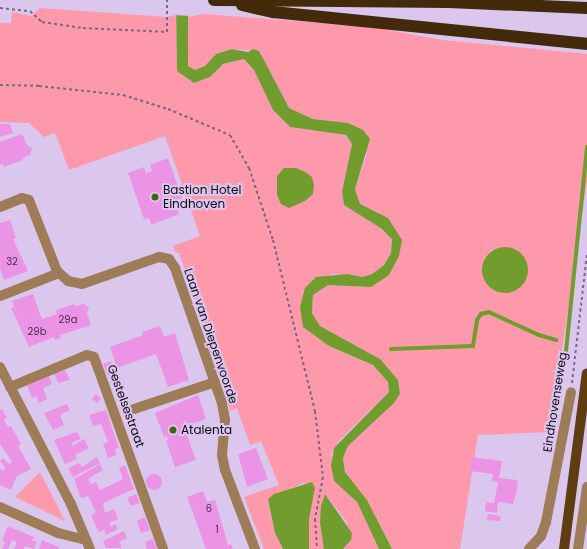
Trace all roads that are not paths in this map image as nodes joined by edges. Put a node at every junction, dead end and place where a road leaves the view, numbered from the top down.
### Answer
1 (214, 0) edge
2 (219, 0) edge
3 (587, 8) edge
4 (587, 44) edge
5 (0, 206) edge
6 (58, 273) junction
7 (0, 296) edge
8 (0, 367) edge
9 (587, 373) edge
10 (215, 382) junction
11 (10, 387) junction
12 (571, 392) road end
13 (134, 409) dead end
14 (587, 487) edge
15 (0, 507) edge
16 (88, 545) edge
17 (163, 549) edge
18 (255, 549) edge
19 (529, 549) edge
20 (564, 549) edge
21 (578, 549) edge

1 - 2 highway
2 - 3 highway
2 - 4 highway
5 - 6 street
6 - 7 street
6 - 10 street, Laan van Diepenvoorde
8 - 11 street
9 - 20 main road
10 - 13 street
10 - 18 street, Laan van Diepenvoorde
11 - 16 street
11 - 17 street, Gestelsestraat
12 - 19 street, Eindhovenseweg
14 - 21 street
15 - 16 street

